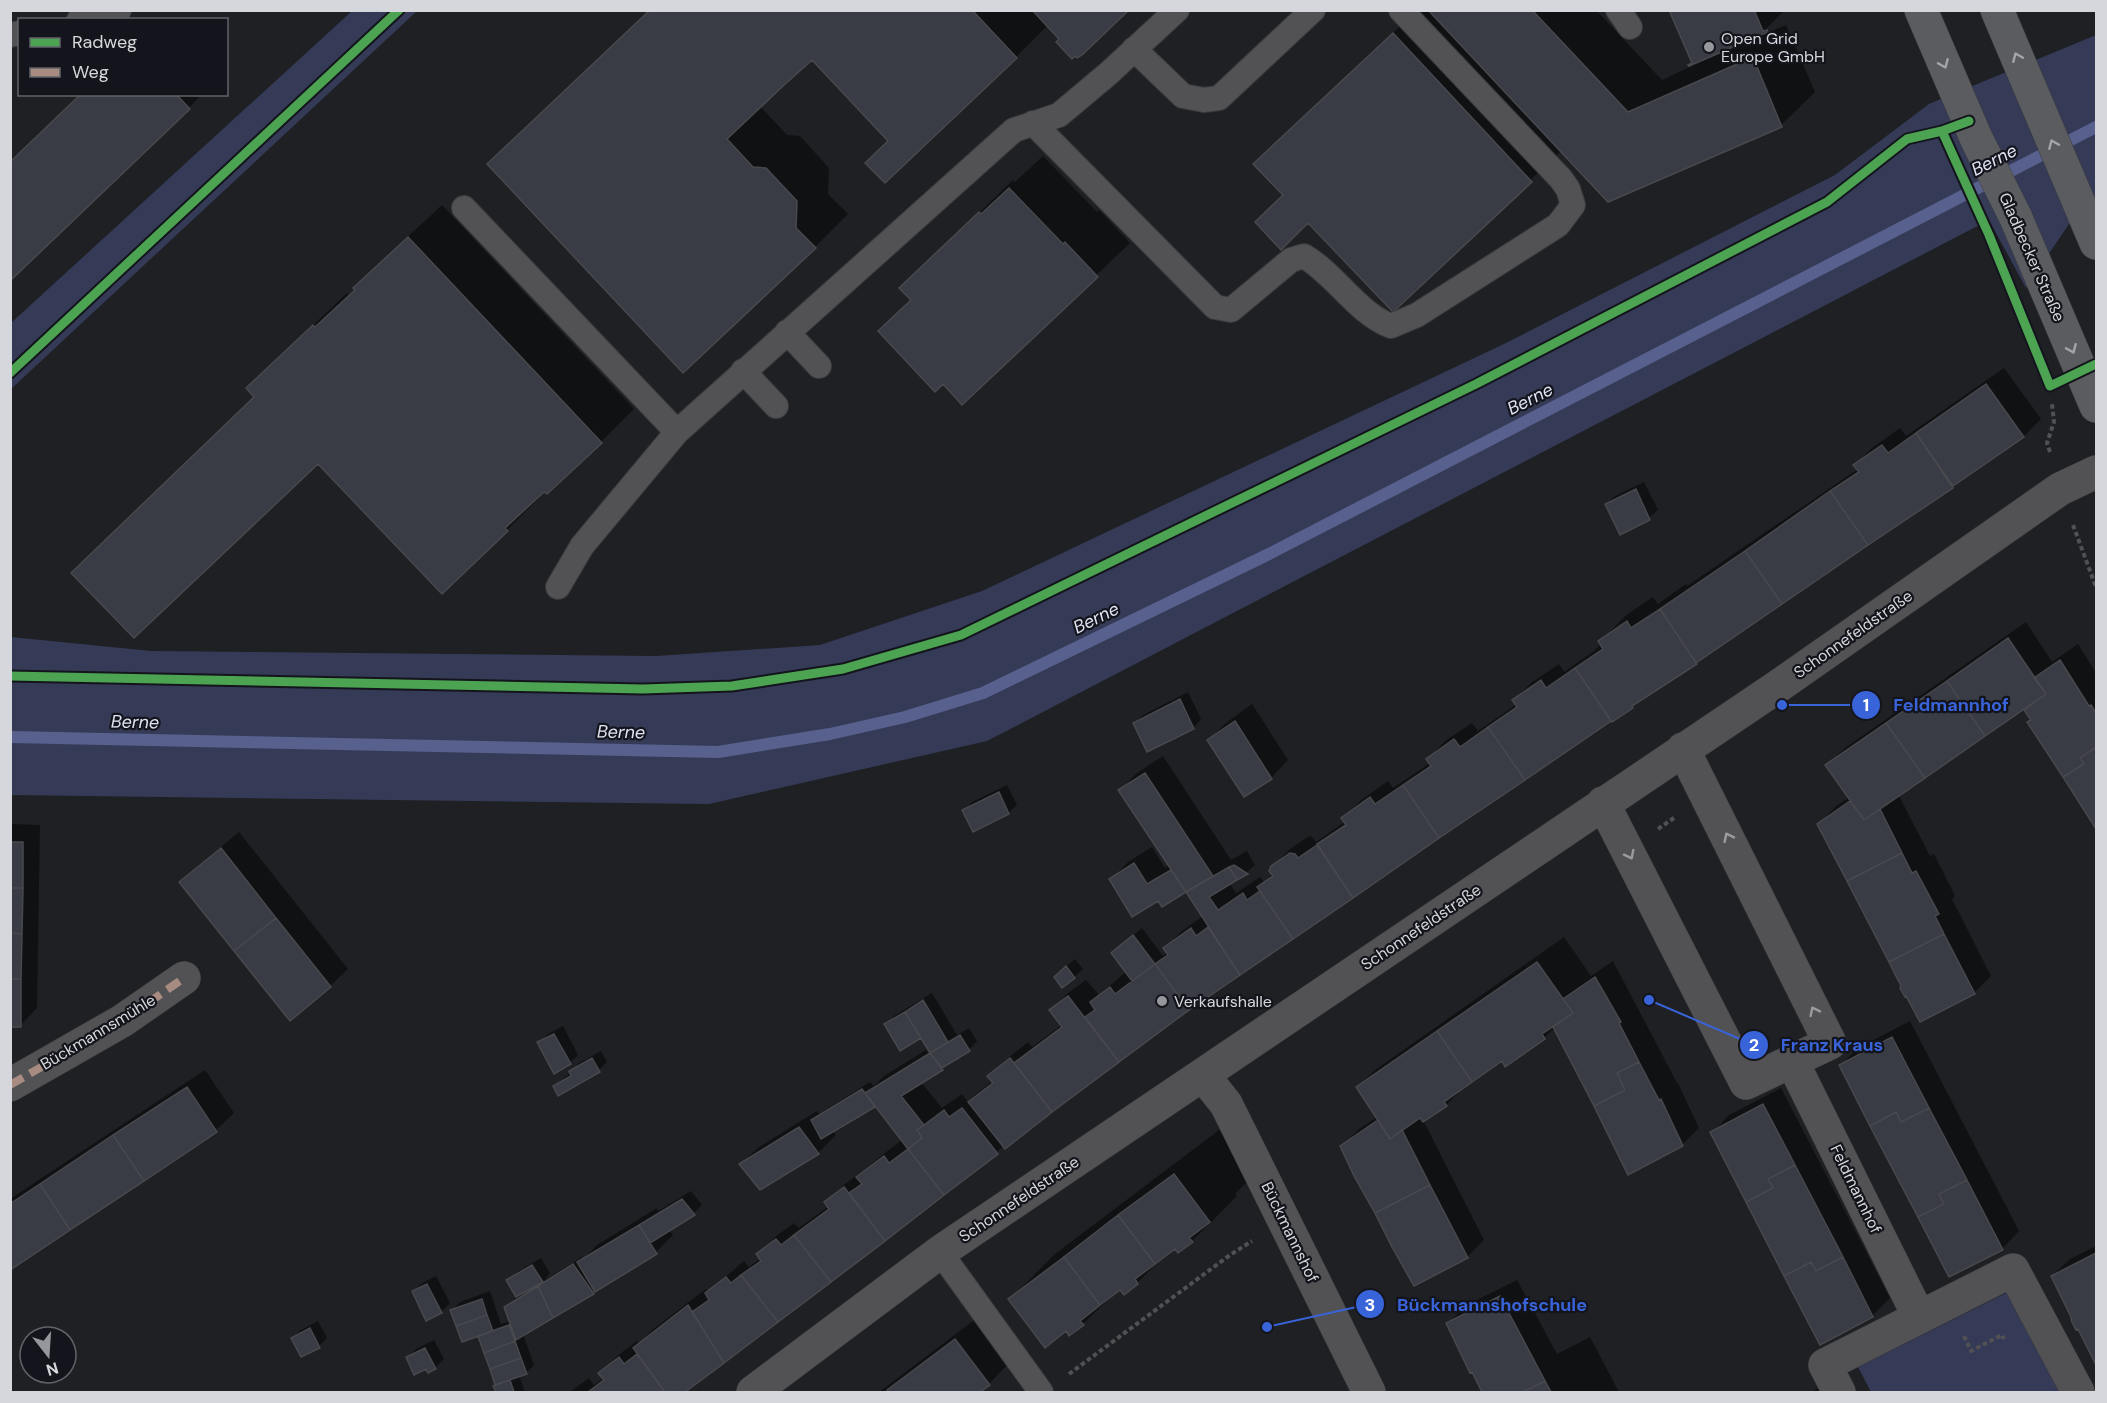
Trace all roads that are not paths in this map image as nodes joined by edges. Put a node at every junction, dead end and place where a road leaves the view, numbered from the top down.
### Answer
1 (119, 10) edge
2 (1177, 10) edge
3 (1313, 10) edge
4 (1401, 10) edge
5 (1921, 10) edge
6 (1997, 10) edge
7 (87, 18) edge
8 (1134, 49) junction
9 (1033, 123) junction
10 (464, 208) dead end
11 (2097, 243) edge
12 (787, 332) junction
13 (819, 366) dead end
14 (743, 371) junction
15 (776, 406) dead end
16 (2097, 406) edge
17 (677, 432) junction
18 (2097, 472) edge
19 (558, 587) dead end
20 (1683, 749) junction
21 (1603, 803) junction
22 (184, 978) dead end
23 (1792, 1061) junction
24 (1203, 1075) junction
25 (10, 1085) edge
26 (940, 1252) junction
27 (1919, 1317) junction
28 (753, 1392) edge
29 (1041, 1392) edge
30 (1369, 1392) edge
31 (1839, 1392) edge
32 (2078, 1392) edge

1 - 7 lane
2 - 8 lane
3 - 8 lane
4 - 9 lane
5 -> 16 main road, Gladbecker Straße
11 -> 6 main road
8 - 9 lane
9 - 12 lane
10 - 17 lane
12 - 13 lane
12 - 14 lane
14 - 15 lane
14 - 17 lane
17 - 19 lane
18 - 20 street, Schonnefeldstraße
20 - 21 street, Schonnefeldstraße
23 -> 20 street
21 -> 23 street
21 - 24 street, Schonnefeldstraße
22 - 25 street, Bückmannsmühle
23 - 27 street, Feldmannhof
24 - 26 street, Schonnefeldstraße
24 - 30 street, Bückmannshof
26 - 28 street, Schonnefeldstraße
26 - 29 lane
27 - 31 street
27 - 32 street

